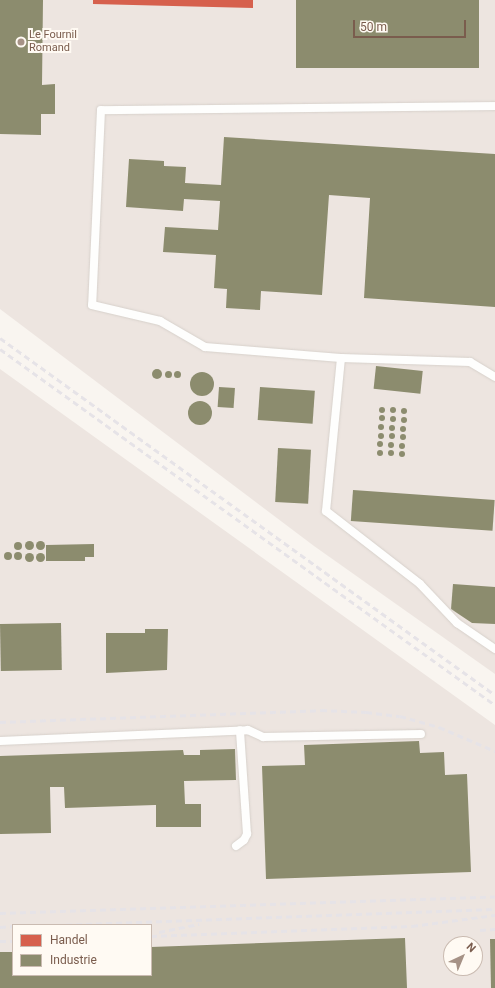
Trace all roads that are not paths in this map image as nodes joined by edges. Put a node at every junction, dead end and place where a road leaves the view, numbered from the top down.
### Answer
1 (495, 106) edge
2 (341, 358) junction
3 (495, 377) edge
4 (495, 649) edge
5 (240, 730) junction
6 (420, 734) dead end
7 (0, 741) edge
8 (236, 846) dead end

1 - 2 lane
2 - 3 lane
2 - 4 lane
5 - 6 lane
5 - 7 lane
5 - 8 lane

